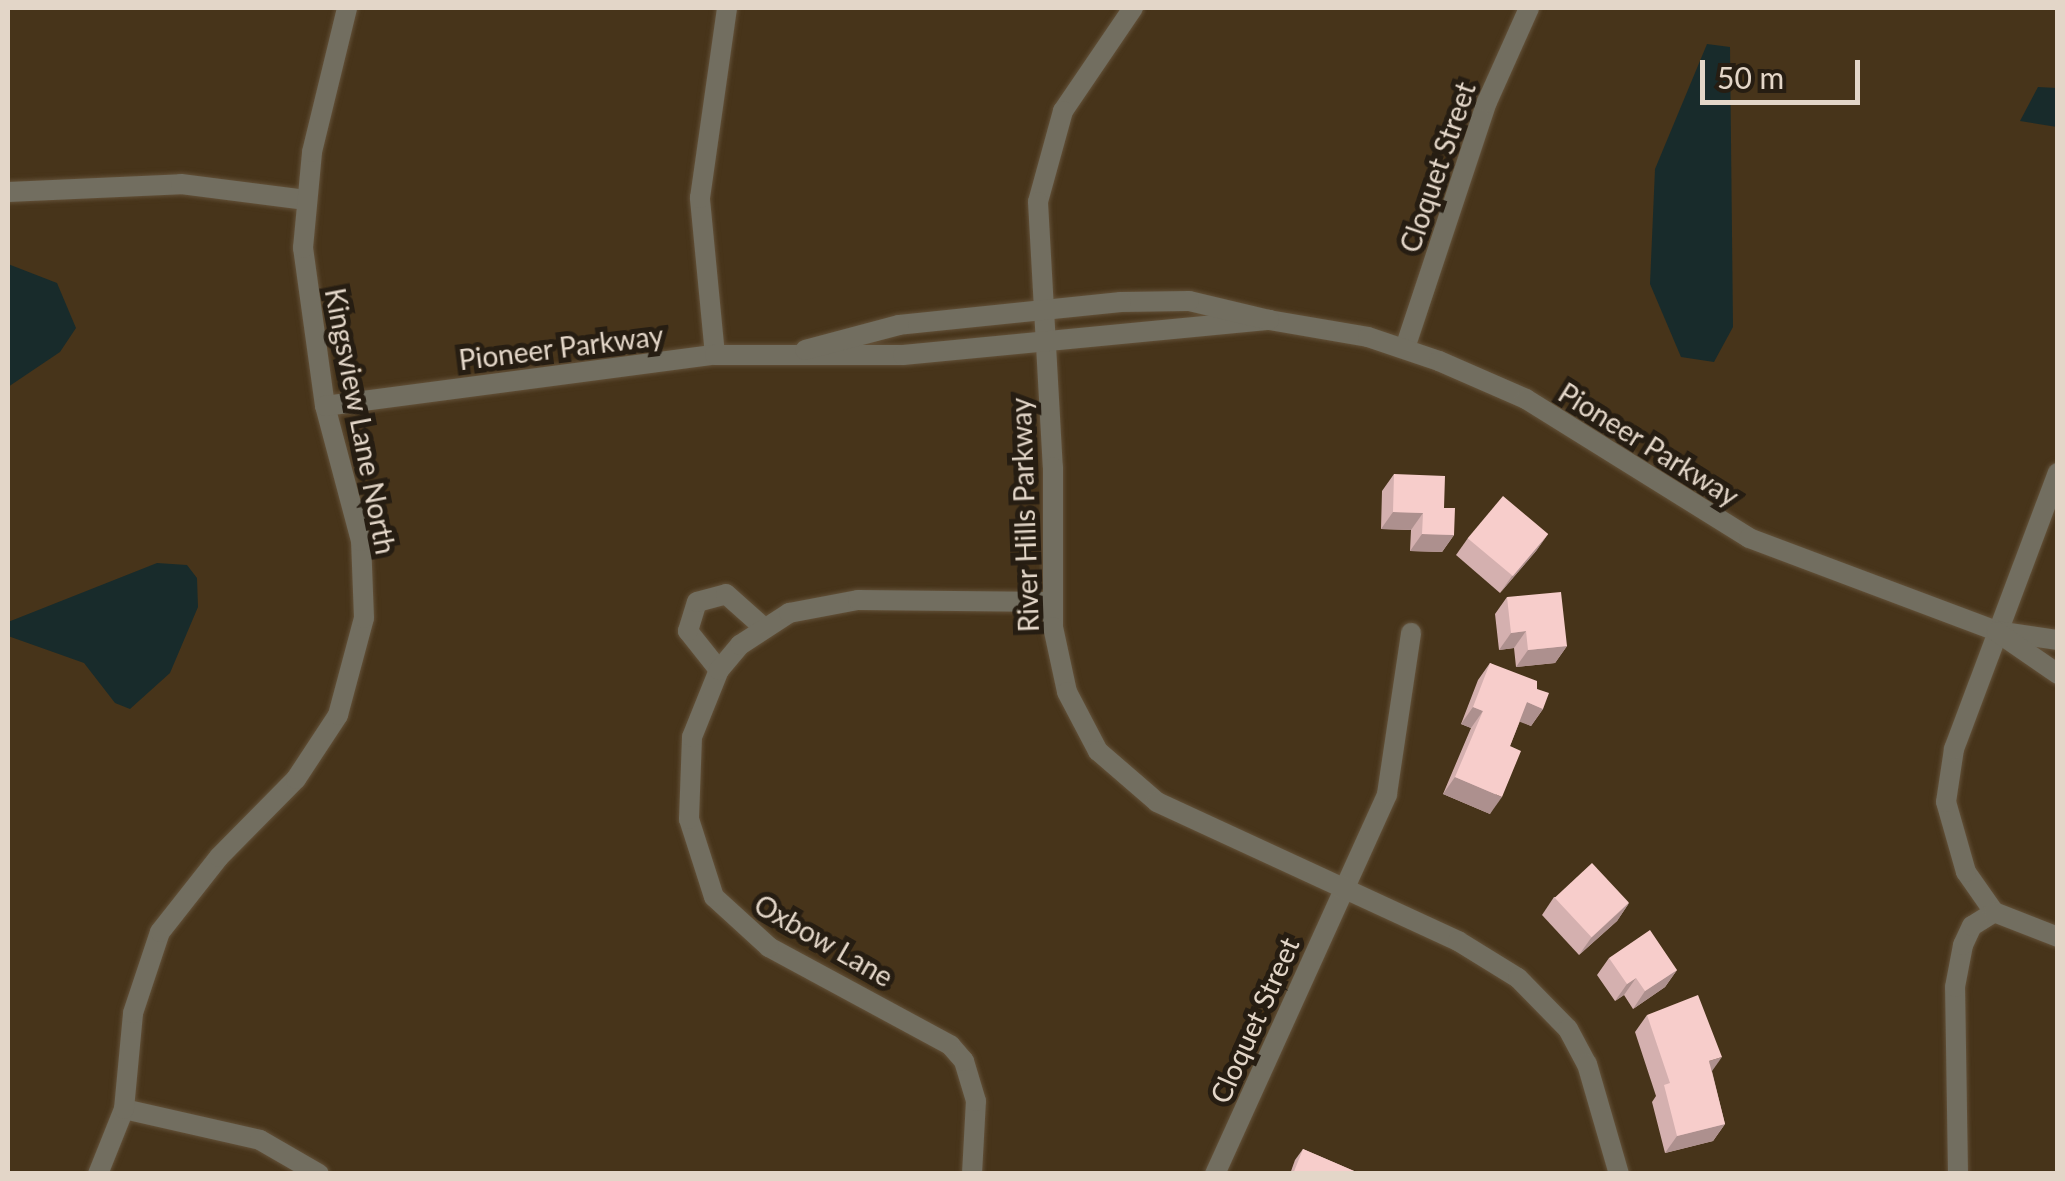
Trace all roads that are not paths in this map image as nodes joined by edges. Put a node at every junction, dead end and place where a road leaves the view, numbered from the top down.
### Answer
1 (348, 8) edge
2 (727, 8) edge
3 (1133, 8) edge
4 (1529, 8) edge
5 (8, 192) edge
6 (306, 200) junction
7 (1042, 309) junction
8 (1269, 320) junction
9 (1045, 344) junction
10 (1405, 348) junction
11 (804, 350) junction
12 (715, 355) junction
13 (324, 406) junction
14 (2058, 472) edge
15 (1053, 602) junction
16 (763, 627) junction
17 (1996, 631) junction
18 (1411, 633) dead end
19 (2058, 640) edge
20 (720, 670) junction
21 (2058, 674) edge
22 (1343, 888) junction
23 (1994, 912) junction
24 (2058, 937) edge
25 (124, 1109) junction
26 (98, 1174) edge
27 (319, 1174) edge
28 (972, 1174) edge
29 (1215, 1174) edge
30 (1619, 1174) edge
31 (1958, 1174) edge

1 - 6 street, Kingsview Lane North
2 - 12 street
3 - 7 street, River Hills Parkway
4 - 10 street, Cloquet Street
5 - 6 street
6 - 13 street, Kingsview Lane North
7 - 8 street, Pioneer Parkway
7 - 9 street, River Hills Parkway
7 - 11 street, Pioneer Parkway
8 - 9 street, Pioneer Parkway
8 - 10 street, Pioneer Parkway
9 - 11 street, Pioneer Parkway
9 - 15 street, River Hills Parkway
10 - 17 street, Pioneer Parkway
11 - 12 street, Pioneer Parkway
12 - 13 street, Pioneer Parkway
13 - 25 street, Kingsview Lane North
14 - 17 street
15 - 16 street, Oxbow Lane
15 - 22 street, River Hills Parkway
16 - 20 street, Oxbow Lane
16 - 20 street
17 - 19 street, Pioneer Parkway
17 - 21 street, Pioneer Parkway
17 - 23 street
18 - 22 street, Cloquet Street
20 - 28 street, Oxbow Lane
22 - 29 street, Cloquet Street
22 - 30 street, River Hills Parkway
23 - 24 street
23 - 31 street
25 - 26 street, Kingsview Lane North
25 - 27 street

